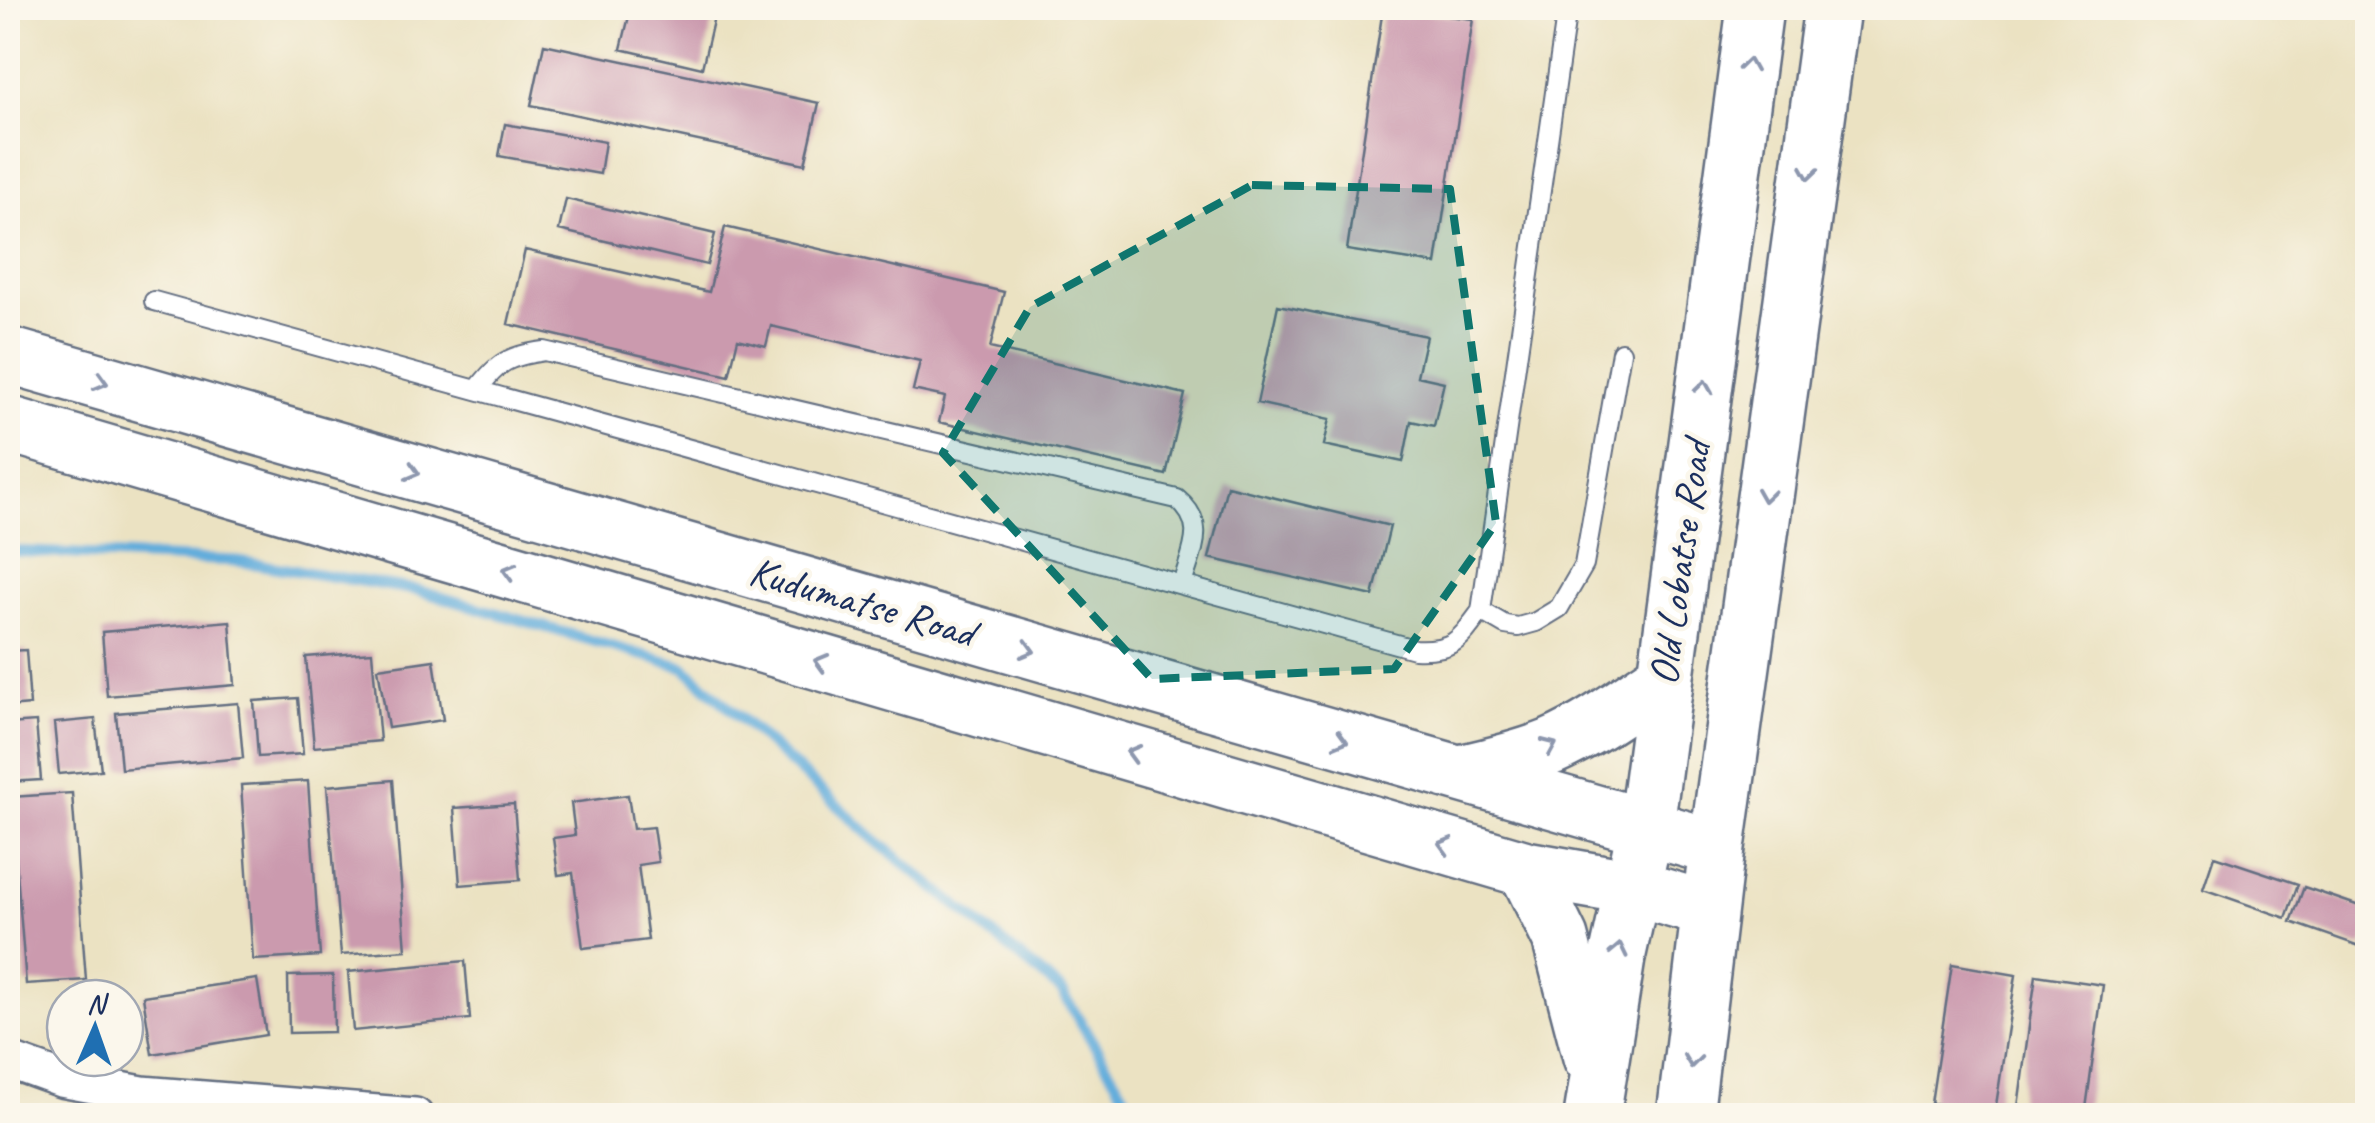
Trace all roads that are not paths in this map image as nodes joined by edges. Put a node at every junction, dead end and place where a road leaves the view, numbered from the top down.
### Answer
1 (1567, 8) edge
2 (1756, 8) edge
3 (1832, 8) edge
4 (154, 300) dead end
5 (1621, 352) dead end
6 (8, 355) edge
7 (477, 390) junction
8 (8, 424) edge
9 (1182, 586) junction
10 (1481, 610) junction
11 (1665, 677) junction
12 (1457, 774) junction
13 (1646, 826) junction
14 (1716, 848) junction
15 (1526, 868) junction
16 (1633, 888) junction
17 (1709, 910) junction
18 (8, 1060) edge
19 (1594, 1100) edge
20 (415, 1116) edge
21 (1685, 1116) edge

1 - 10 lane
11 -> 2 main road, Old Lobatse Road
3 -> 14 main road, Old Lobatse Road
4 - 7 lane
5 - 10 lane
6 -> 12 main road, Kudumatse Road
7 - 9 lane
7 - 9 lane
15 -> 8 main road, Kudumatse Road
9 - 10 lane
12 -> 11 main road
11 - 13 main road, Old Lobatse Road
12 - 13 main road, Kudumatse Road
13 - 14 main road, Kudumatse Road
13 - 16 main road, Old Lobatse Road
14 - 17 main road, Old Lobatse Road
15 - 16 main road, Kudumatse Road
15 - 19 main road
16 - 17 main road, Kudumatse Road
19 -> 16 main road, Old Lobatse Road
17 -> 21 main road, Old Lobatse Road
18 - 20 street

